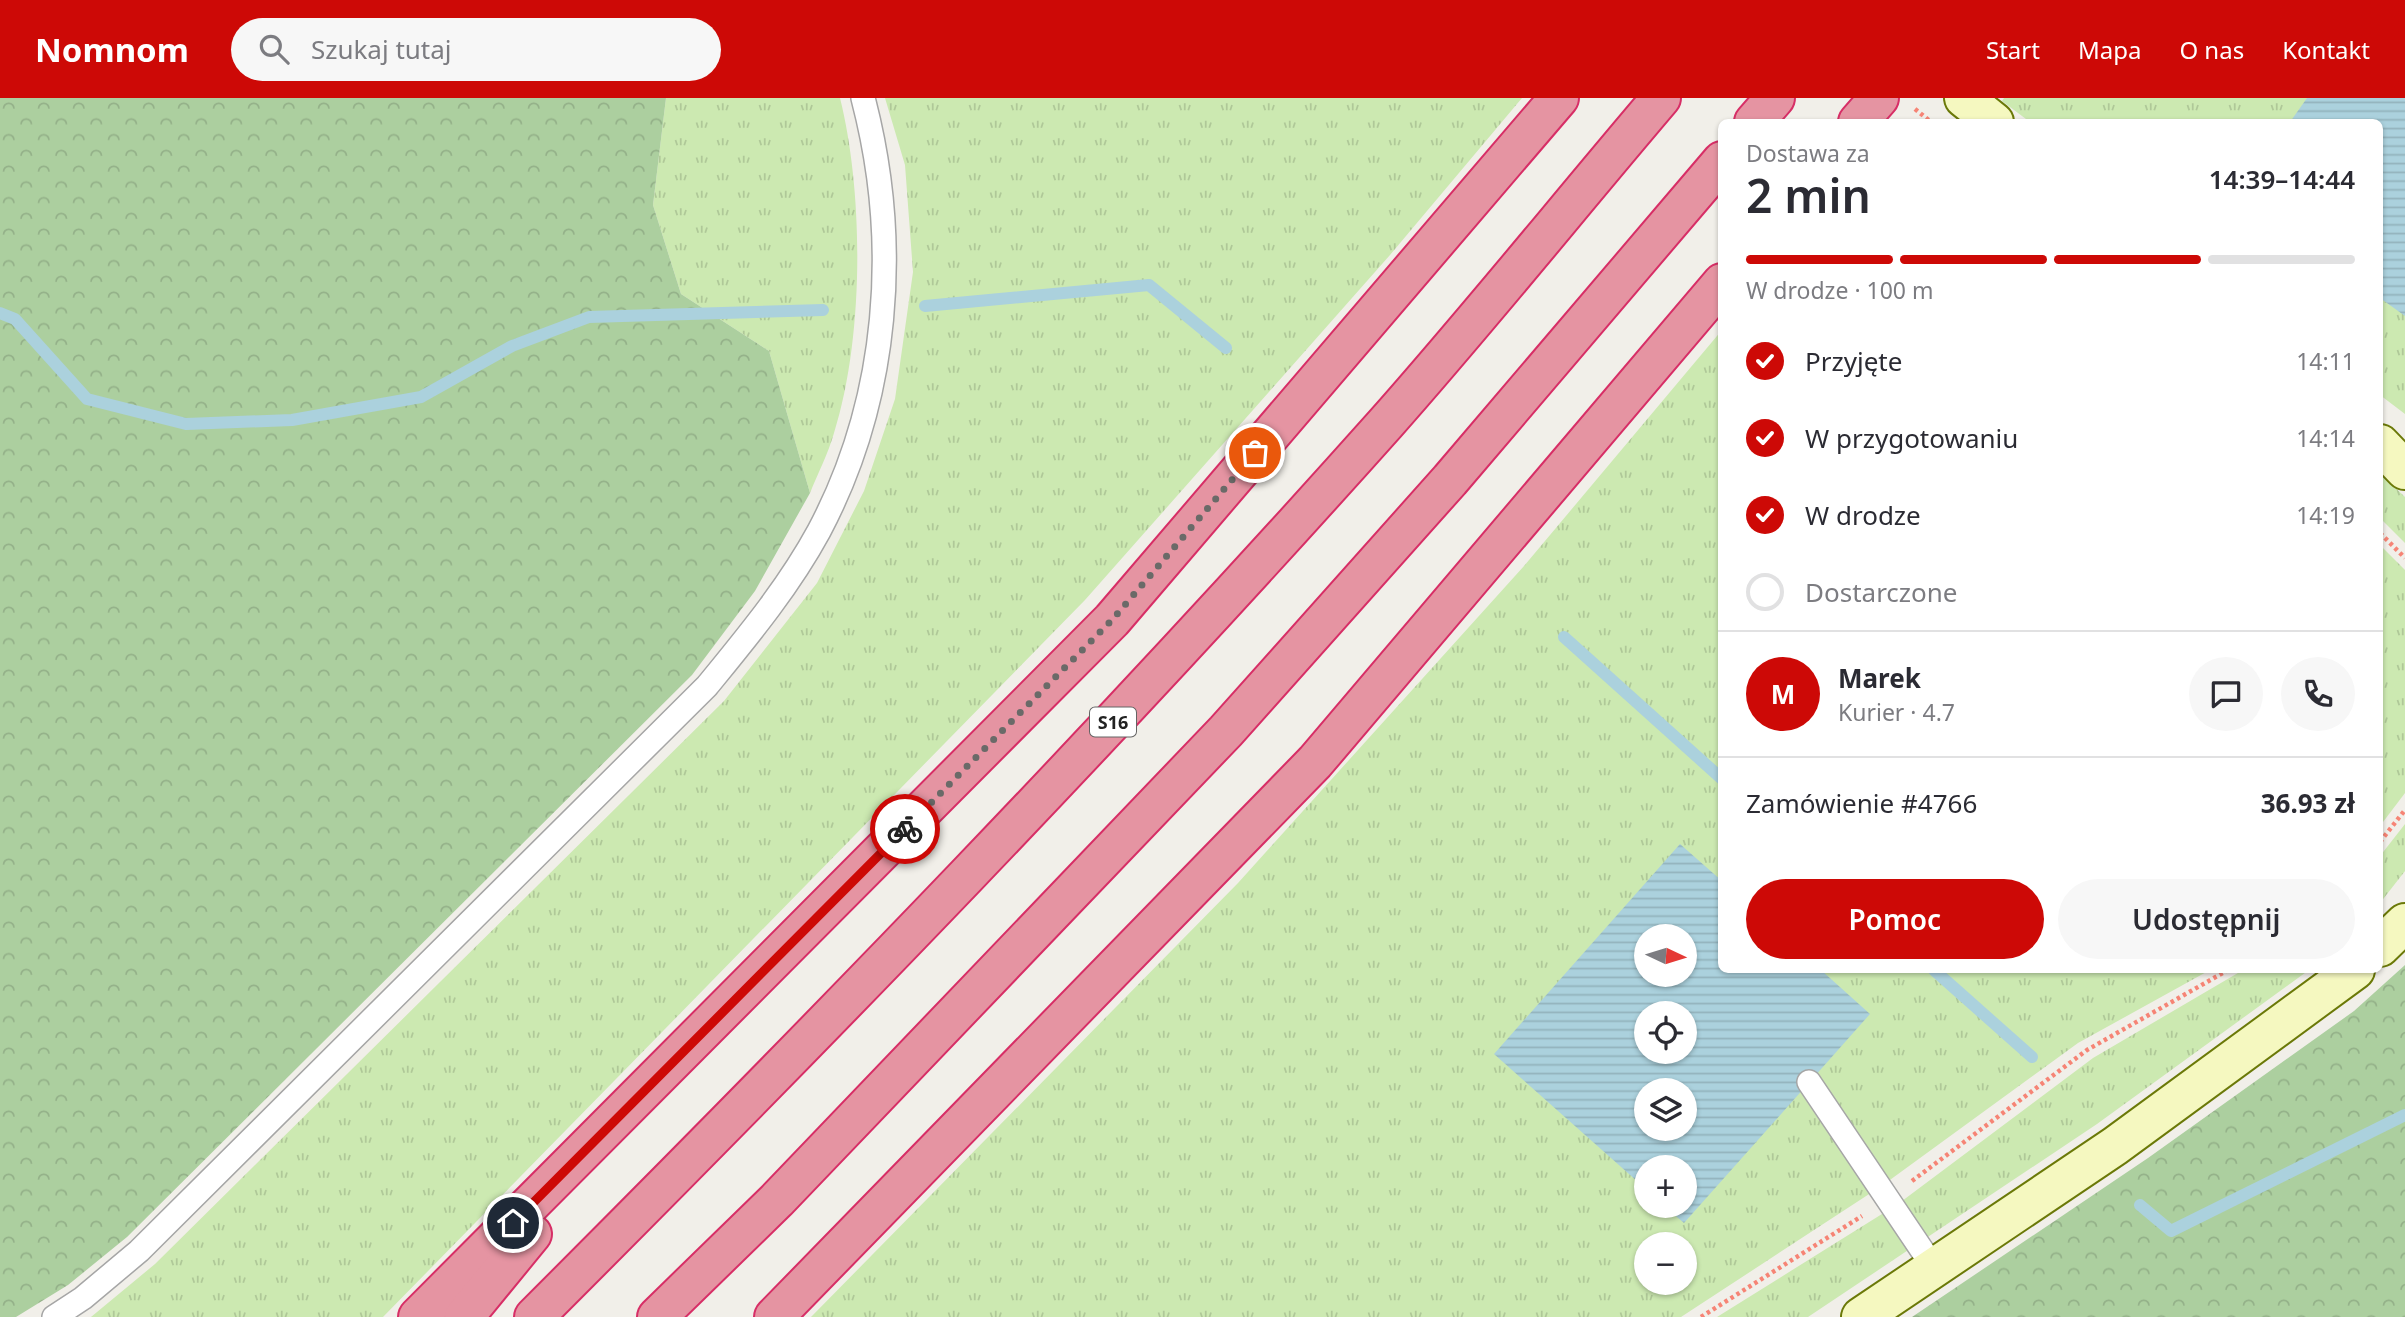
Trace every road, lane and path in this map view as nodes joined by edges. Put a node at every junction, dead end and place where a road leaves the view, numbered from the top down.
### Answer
1 (863, 98) edge
2 (1559, 98) edge
3 (1661, 98) edge
4 (1775, 98) edge
5 (1879, 98) edge
6 (1964, 98) edge
7 (1757, 119) edge
8 (1861, 119) edge
9 (1990, 119) edge
10 (1718, 165) edge
11 (1718, 288) edge
12 (2383, 433) edge
13 (2405, 446) edge
14 (2383, 447) edge
15 (2405, 470) edge
16 (2383, 536) edge
17 (2405, 558) edge
18 (2405, 810) edge
19 (2383, 838) edge
20 (2223, 973) edge
21 (2351, 973) edge
22 (664, 1073) junction
23 (1809, 1082) dead end
24 (1888, 1199) junction
25 (835, 1255) junction
26 (1934, 1268) junction
27 (54, 1317) edge
28 (418, 1317) edge
29 (464, 1317) edge
30 (534, 1317) edge
31 (657, 1317) edge
32 (757, 1317) edge
33 (774, 1317) edge
34 (1702, 1317) edge
35 (1861, 1317) edge

1 - 27 lane
2 - 22 highway
3 - 30 highway, S16
4 - 7 highway
5 - 8 highway
6 - 9 main road
10 - 31 highway
11 - 25 highway
12 - 13 main road
14 - 15 main road
16 - 17 path
18 - 19 path
20 - 24 path
21 - 26 main road
22 - 28 highway
22 - 29 highway
23 - 24 lane
24 - 26 lane
24 - 34 path
25 - 32 highway
25 - 33 highway
26 - 35 main road

